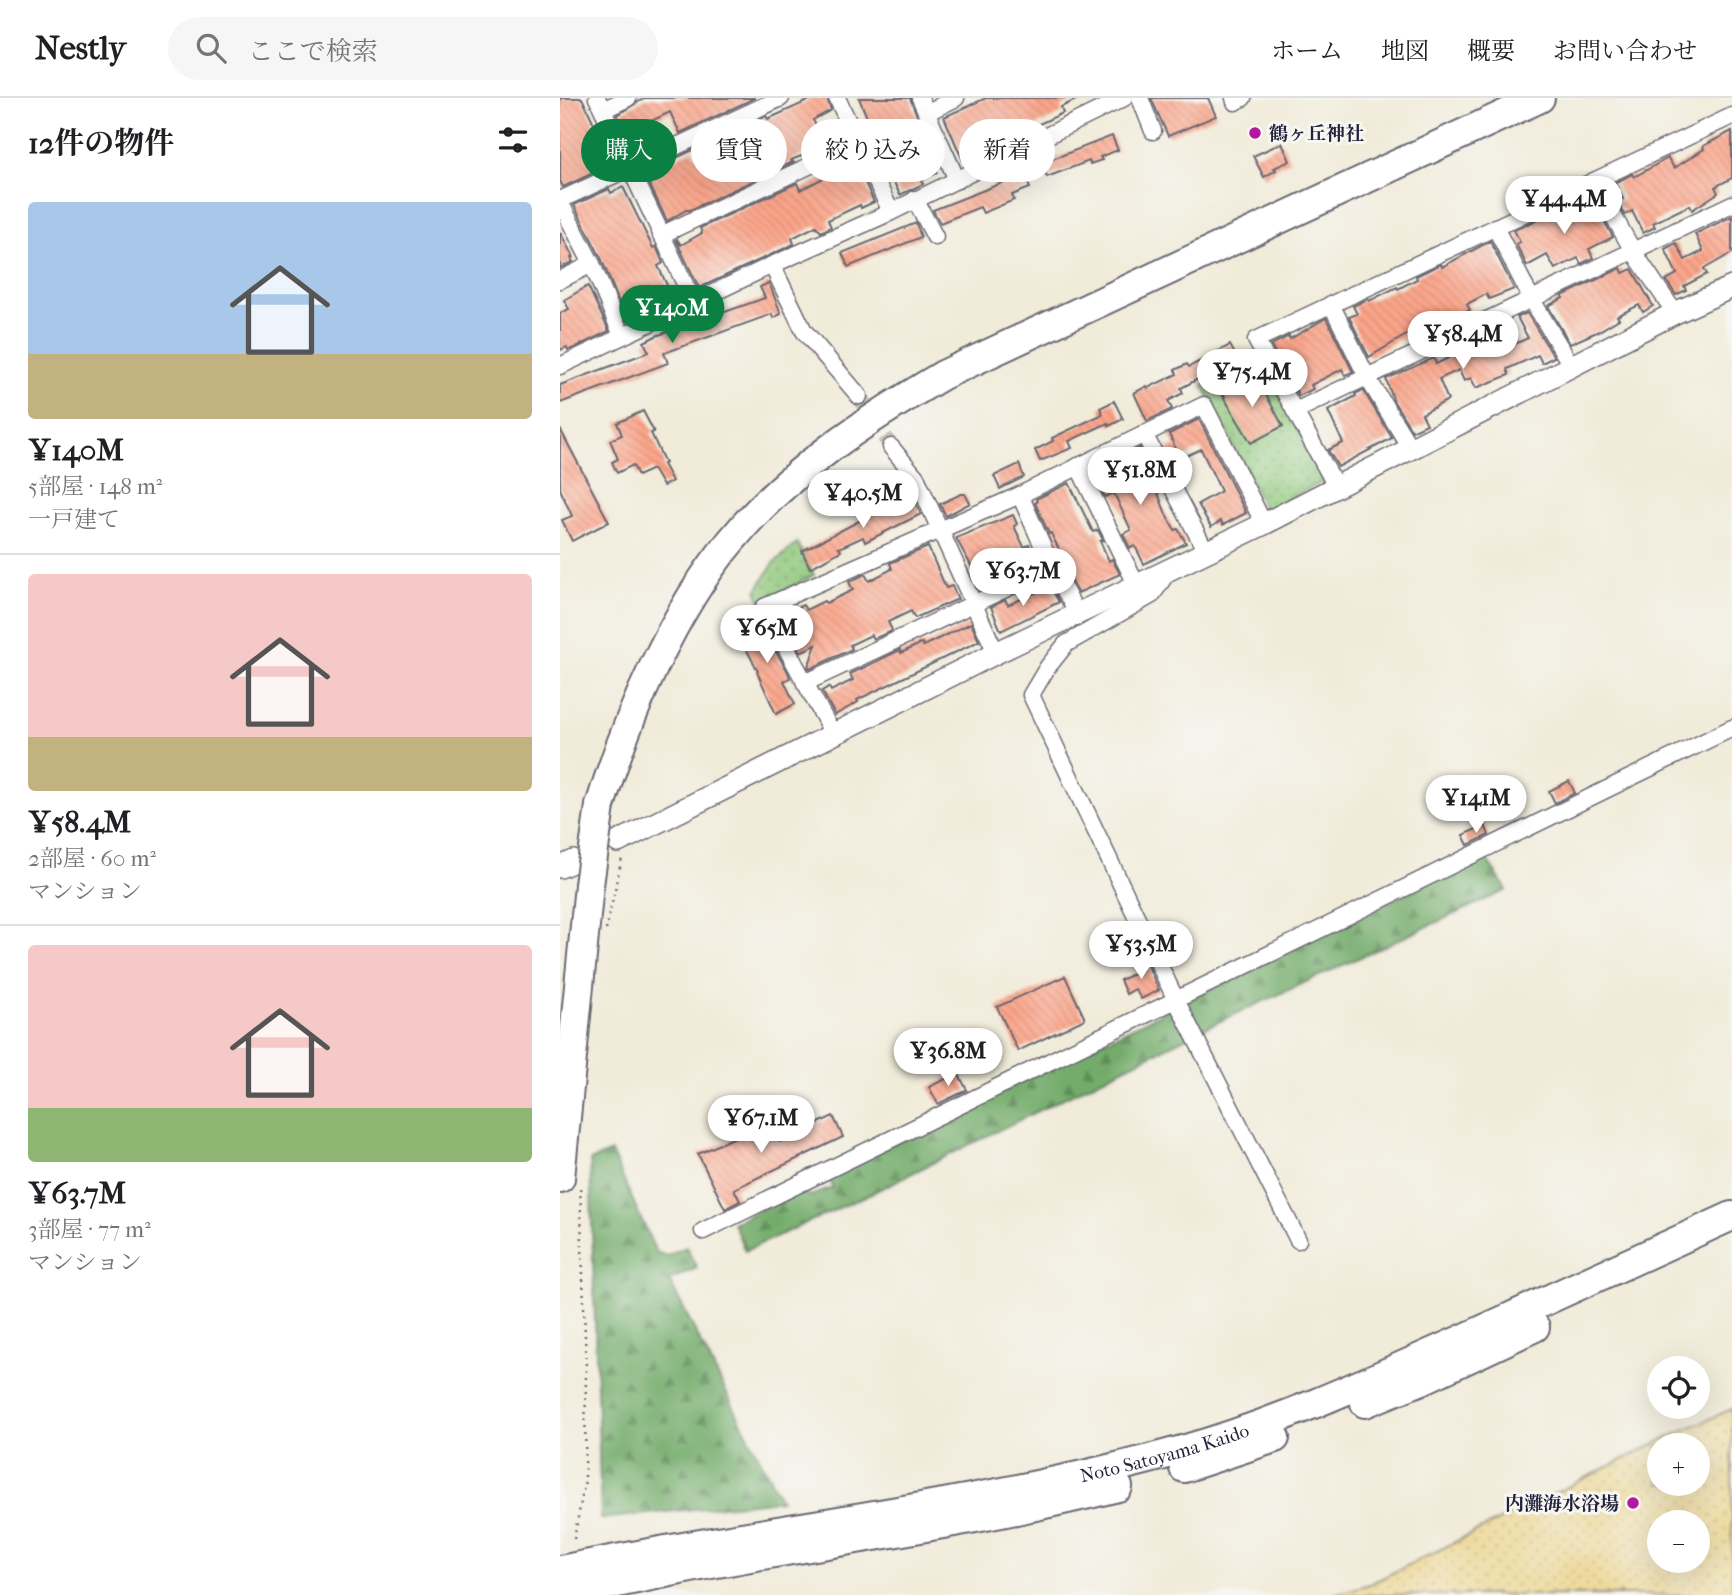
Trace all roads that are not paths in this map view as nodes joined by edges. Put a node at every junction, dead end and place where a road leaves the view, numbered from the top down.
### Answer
1 (628, 98) edge
2 (781, 98) edge
3 (837, 98) edge
4 (956, 98) edge
5 (1124, 98) edge
6 (1140, 98) edge
7 (1234, 98) edge
8 (1243, 98) edge
9 (1540, 98) edge
10 (600, 104) edge
11 (923, 105) edge
12 (1732, 116) edge
13 (847, 119) edge
14 (1153, 131) dead end
15 (677, 147) edge
16 (801, 170) edge
17 (957, 180) junction
18 (1594, 181) junction
19 (601, 182) edge
20 (635, 182) edge
21 (877, 182) edge
22 (915, 199) junction
23 (560, 201) edge
24 (1732, 204) edge
25 (891, 212) junction
26 (1495, 227) junction
27 (661, 235) junction
28 (934, 237) dead end
29 (1633, 251) junction
30 (592, 264) junction
31 (772, 265) junction
32 (560, 280) edge
33 (1732, 286) edge
34 (1531, 298) junction
35 (694, 303) junction
36 (1331, 304) junction
37 (1675, 313) junction
38 (622, 336) junction
39 (560, 366) edge
40 (1572, 367) junction
41 (1367, 377) junction
42 (859, 396) tunnel mouth
43 (1295, 411) junction
44 (1144, 434) junction
45 (891, 447) tunnel mouth
46 (1411, 449) junction
47 (1078, 466) junction
48 (1337, 488) junction
49 (1020, 495) junction
50 (1264, 524) junction
51 (941, 529) junction
52 (1206, 551) junction
53 (1052, 567) junction
54 (1169, 570) junction
55 (1137, 586) junction
56 (975, 604) junction
57 (1078, 615) junction
58 (996, 653) junction
59 (805, 683) junction
60 (1732, 728) edge
61 (833, 734) junction
62 (620, 847) road end
63 (1176, 1000) junction
64 (568, 1081) junction
65 (560, 1131) edge
66 (570, 1180) edge
67 (1732, 1216) edge
68 (703, 1231) dead end
69 (1732, 1237) edge
70 (1298, 1240) dead end
71 (560, 1570) edge
72 (561, 1595) edge

1 - 10 street
2 - 15 street
3 - 13 street
4 - 11 street
5 - 17 street
6 - 14 street
7 - 8 street
9 - 64 highway, bridge
11 - 17 street
12 - 18 street
16 - 27 street
17 - 22 street
18 - 26 street
18 - 29 street
19 - 23 street
20 - 27 street
21 - 25 street
22 - 25 street
22 - 28 street
23 - 30 street
24 - 29 street
25 - 31 street
26 - 34 street
26 - 36 street
27 - 35 street
29 - 34 street
29 - 37 street
30 - 32 street
30 - 38 street
31 - 35 street
31 - 42 street
33 - 37 street
34 - 40 street
34 - 41 street
35 - 38 street
36 - 41 street
36 - 43 street
37 - 40 street
38 - 39 street
40 - 46 street
41 - 43 street
41 - 46 street
43 - 48 street
44 - 47 street
44 - 50 street
44 - 52 street
45 - 51 street
46 - 48 street
47 - 49 street
47 - 55 street
48 - 50 street
49 - 51 street
49 - 53 street
50 - 52 street
51 - 56 street
51 - 59 street
52 - 54 street
53 - 56 street
53 - 57 street
54 - 55 street
54 - 63 street
55 - 57 street
56 - 58 street
56 - 59 street
57 - 58 street
58 - 61 street
59 - 61 street
60 - 63 street
61 - 62 street
63 - 68 street
63 - 70 street
64 - 65 highway
64 - 66 highway
67 - 71 highway, Noto Satoyama Kaido
69 - 72 highway, Noto Satoyama Kaido

